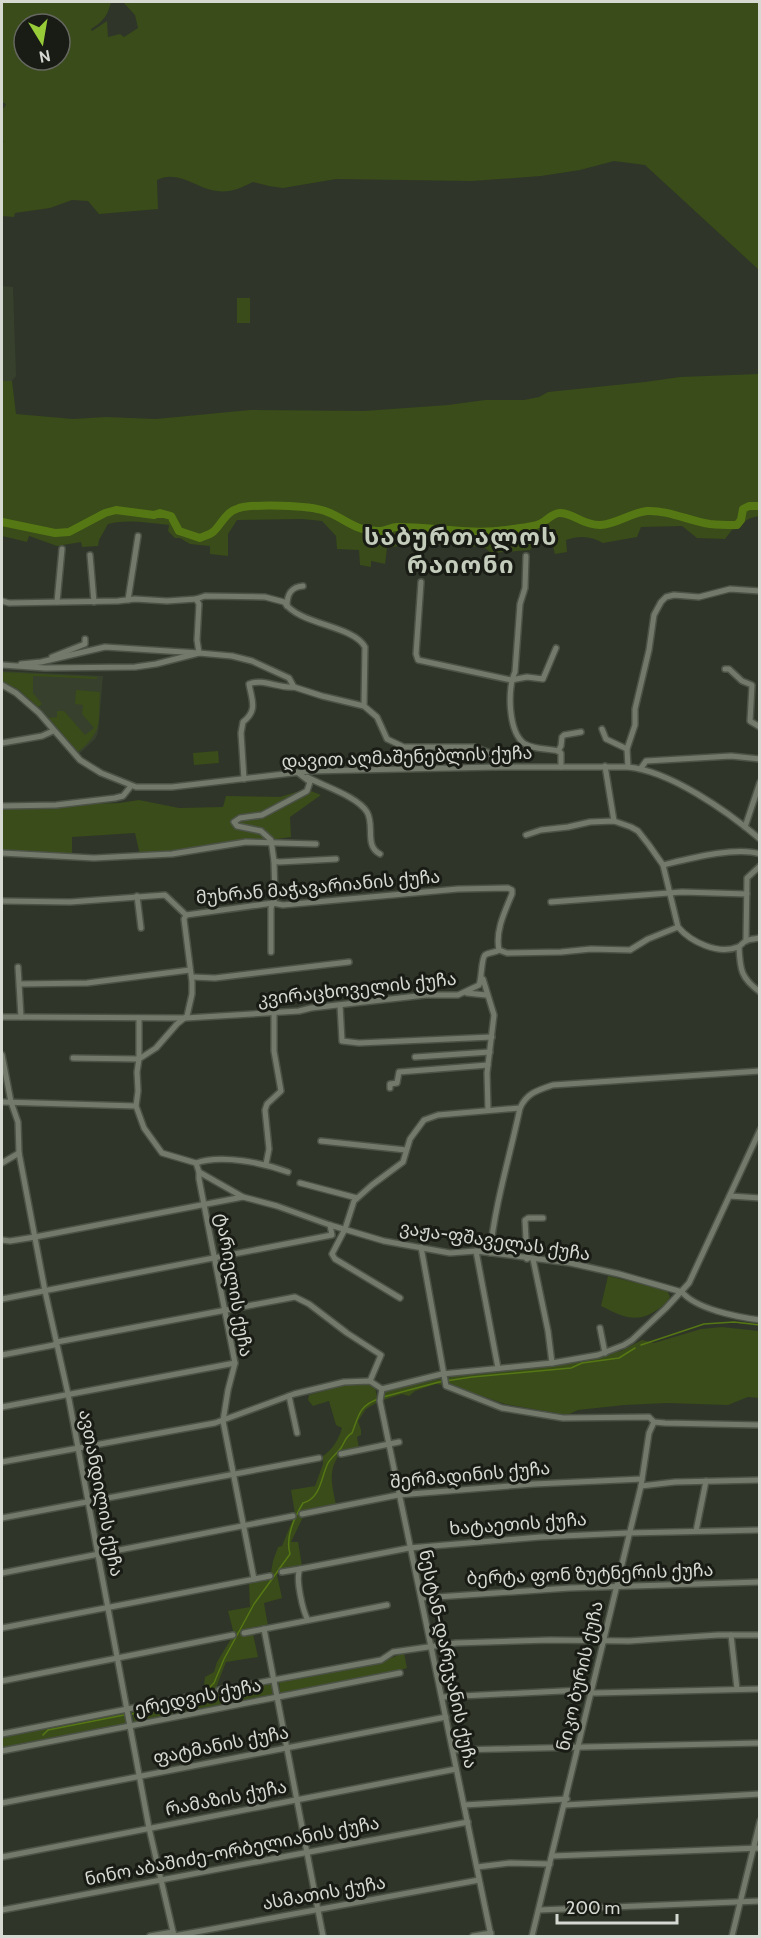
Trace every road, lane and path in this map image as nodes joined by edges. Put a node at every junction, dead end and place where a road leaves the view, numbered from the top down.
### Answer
1 (138, 536) dead end
2 (62, 549) dead end
3 (90, 555) dead end
4 (526, 556) dead end
5 (421, 582) dead end
6 (303, 586) dead end
7 (759, 591) edge
8 (195, 599) junction
9 (128, 600) junction
10 (2, 601) edge
11 (57, 602) junction
12 (94, 602) junction
13 (288, 608) junction
14 (85, 639) dead end
15 (556, 648) dead end
16 (199, 653) junction
17 (30, 662) junction
18 (2, 664) edge
19 (12, 665) junction
20 (725, 669) dead end
21 (511, 680) junction
22 (2, 685) edge
23 (294, 687) junction
24 (364, 706) junction
25 (759, 727) edge
26 (602, 729) dead end
27 (53, 731) junction
28 (581, 732) dead end
29 (2, 743) edge
30 (627, 749) junction
31 (558, 751) junction
32 (759, 759) edge
33 (605, 766) junction
34 (496, 767) junction
35 (561, 767) junction
36 (628, 767) junction
37 (641, 768) junction
38 (297, 772) junction
39 (244, 779) junction
40 (759, 782) edge
41 (131, 786) junction
42 (2, 806) edge
43 (614, 821) junction
44 (745, 827) junction
45 (526, 835) dead end
46 (759, 839) edge
47 (272, 843) junction
48 (316, 844) dead end
49 (2, 853) edge
50 (380, 854) dead end
51 (759, 854) edge
52 (336, 859) dead end
53 (274, 861) junction
54 (663, 866) junction
55 (759, 866) edge
56 (670, 893) junction
57 (747, 894) junction
58 (137, 896) junction
59 (2, 901) edge
60 (551, 902) dead end
61 (273, 903) junction
62 (186, 915) junction
63 (678, 927) junction
64 (141, 928) dead end
65 (759, 938) edge
66 (746, 941) junction
67 (739, 947) junction
68 (499, 950) junction
69 (271, 952) dead end
70 (349, 962) dead end
71 (18, 967) dead end
72 (190, 970) junction
73 (483, 976) junction
74 (192, 977) junction
75 (20, 984) junction
76 (756, 987) edge
77 (759, 992) edge
78 (465, 993) junction
79 (486, 995) junction
80 (340, 1005) junction
81 (274, 1013) junction
82 (2, 1017) edge
83 (21, 1017) junction
84 (139, 1018) junction
85 (186, 1018) junction
86 (492, 1037) junction
87 (490, 1052) junction
88 (2, 1055) edge
89 (415, 1057) dead end
90 (73, 1058) dead end
91 (139, 1059) junction
92 (488, 1065) junction
93 (759, 1071) edge
94 (390, 1088) dead end
95 (2, 1102) edge
96 (11, 1102) junction
97 (136, 1106) junction
98 (520, 1108) junction
99 (488, 1110) junction
100 (759, 1130) edge
101 (321, 1141) dead end
102 (406, 1150) junction
103 (19, 1153) junction
104 (2, 1163) edge
105 (196, 1163) junction
106 (266, 1164) junction
107 (288, 1172) dead end
108 (199, 1173) junction
109 (300, 1183) dead end
110 (730, 1196) junction
111 (243, 1197) junction
112 (357, 1197) junction
113 (759, 1198) edge
114 (205, 1204) junction
115 (543, 1218) dead end
116 (330, 1225) junction
117 (345, 1229) junction
118 (332, 1235) junction
119 (35, 1237) junction
120 (339, 1239) junction
121 (2, 1240) edge
122 (421, 1247) junction
123 (476, 1251) junction
124 (490, 1253) junction
125 (214, 1257) junction
126 (530, 1259) junction
127 (45, 1291) junction
128 (681, 1292) junction
129 (400, 1298) dead end
130 (2, 1299) edge
131 (226, 1310) junction
132 (759, 1320) edge
133 (600, 1328) dead end
134 (57, 1342) junction
135 (605, 1353) junction
136 (2, 1355) edge
137 (235, 1363) junction
138 (552, 1363) junction
139 (498, 1368) junction
140 (443, 1376) junction
141 (370, 1381) junction
142 (382, 1389) junction
143 (68, 1394) junction
144 (289, 1396) junction
145 (2, 1407) edge
146 (223, 1421) junction
147 (654, 1422) junction
148 (759, 1425) edge
149 (297, 1433) dead end
150 (399, 1442) dead end
151 (389, 1444) junction
152 (77, 1448) junction
153 (341, 1454) dead end
154 (319, 1458) dead end
155 (2, 1462) edge
156 (233, 1473) junction
157 (759, 1480) edge
158 (706, 1481) junction
159 (641, 1482) junction
160 (398, 1495) junction
161 (87, 1501) junction
162 (302, 1514) dead end
163 (293, 1516) dead end
164 (2, 1518) edge
165 (244, 1526) junction
166 (759, 1530) edge
167 (696, 1532) junction
168 (628, 1533) junction
169 (409, 1548) junction
170 (97, 1554) junction
171 (300, 1569) junction
172 (282, 1572) dead end
173 (2, 1573) edge
174 (270, 1576) dead end
175 (254, 1579) junction
176 (759, 1582) edge
177 (617, 1587) junction
178 (422, 1598) junction
179 (387, 1605) dead end
180 (108, 1607) junction
181 (308, 1620) junction
182 (2, 1628) edge
183 (264, 1629) junction
184 (244, 1633) dead end
185 (233, 1635) dead end
186 (731, 1635) junction
187 (759, 1635) edge
188 (603, 1641) junction
189 (431, 1645) junction
190 (118, 1658) junction
191 (400, 1673) dead end
192 (2, 1681) edge
193 (274, 1681) junction
194 (737, 1689) junction
195 (759, 1689) edge
196 (219, 1690) dead end
197 (591, 1692) junction
198 (193, 1696) dead end
199 (277, 1697) junction
200 (442, 1697) junction
201 (127, 1710) junction
202 (446, 1717) junction
203 (130, 1725) junction
204 (2, 1734) edge
205 (759, 1743) edge
206 (578, 1747) junction
207 (288, 1748) junction
208 (453, 1750) junction
209 (2, 1751) edge
210 (456, 1769) junction
211 (140, 1776) junction
212 (759, 1794) edge
213 (297, 1800) junction
214 (566, 1802) junction
215 (2, 1803) edge
216 (464, 1805) junction
217 (759, 1821) edge
218 (468, 1822) junction
219 (149, 1828) junction
220 (756, 1848) edge
221 (308, 1852) junction
222 (552, 1856) junction
223 (2, 1857) edge
224 (550, 1864) junction
225 (477, 1867) junction
226 (161, 1880) junction
227 (479, 1880) junction
228 (741, 1902) junction
229 (759, 1902) edge
230 (2, 1910) edge
231 (318, 1910) junction
232 (539, 1910) junction
233 (174, 1935) edge
234 (491, 1935) edge
235 (150, 1936) edge
236 (323, 1936) edge
237 (473, 1936) edge
238 (532, 1936) edge
239 (732, 1936) edge

1 - 9 street
2 - 11 street
3 - 12 street
4 - 21 street
5 - 21 street
6 - 13 street
7 - 30 street
8 - 9 street
8 - 13 street
8 - 16 street
9 - 12 street
10 - 11 street
11 - 12 street
13 - 24 street
14 - 17 street
15 - 21 street
16 - 17 street
16 - 19 street
16 - 23 street
17 - 19 street
18 - 19 street
20 - 25 street
21 - 31 street
22 - 27 street, დავით აღმაშენებლის ქუჩა
23 - 24 street
23 - 39 street
24 - 34 street
26 - 30 street
27 - 29 street
27 - 41 street, დავით აღმაშენებლის ქუჩა
28 - 31 street
30 - 36 street
31 - 35 street
32 - 37 street
33 - 35 street, დავით აღმაშენებლის ქუჩა
33 - 36 street, დავით აღმაშენებლის ქუჩა
33 - 43 street
34 - 35 street, დავით აღმაშენებლის ქუჩა
34 - 38 street, დავით აღმაშენებლის ქუჩა
36 - 37 street, დავით აღმაშენებლის ქუჩა
37 - 44 street, დავით აღმაშენებლის ქუჩა
38 - 39 street, დავით აღმაშენებლის ქუჩა
38 - 47 street
38 - 50 street
39 - 41 street, დავით აღმაშენებლის ქუჩა
40 - 44 street
41 - 42 street
43 - 45 street
43 - 54 street
44 - 46 street, დავით აღმაშენებლის ქუჩა
47 - 48 street
47 - 49 street
47 - 53 street
51 - 54 street
52 - 53 street
53 - 61 street
54 - 56 street
55 - 57 street
56 - 57 street
56 - 60 street
56 - 63 street
57 - 66 street
58 - 59 street, მუხრან მაჭავარიანის ქუჩა
58 - 62 street, მუხრან მაჭავარიანის ქუჩა
58 - 64 street
61 - 62 street, მუხრან მაჭავარიანის ქუჩა
61 - 68 street, მუხრან მაჭავარიანის ქუჩა
61 - 69 street
62 - 72 street
63 - 67 street
63 - 68 street
65 - 66 street
66 - 67 street
67 - 76 street
68 - 73 street, კვირაცხოველის ქუჩა
70 - 74 street
71 - 75 street
72 - 74 street
72 - 75 street
73 - 78 street, კვირაცხოველის ქუჩა
73 - 79 street
74 - 85 street
75 - 83 street
76 - 77 street
78 - 79 street
78 - 80 street, კვირაცხოველის ქუჩა
79 - 86 street
80 - 81 street, კვირაცხოველის ქუჩა
80 - 86 street
81 - 85 street, კვირაცხოველის ქუჩა
81 - 106 street
82 - 83 street
83 - 84 street, კვირაცხოველის ქუჩა
84 - 85 street, კვირაცხოველის ქუჩა
84 - 91 street
85 - 91 street
86 - 87 street
87 - 89 street
87 - 92 street
88 - 96 street, ავთანდილის ქუჩა
90 - 91 street
91 - 97 street
92 - 94 street
92 - 99 street
93 - 98 street
95 - 96 street
96 - 97 street
96 - 103 street, ავთანდილის ქუჩა
97 - 105 street
98 - 99 street
98 - 124 street
99 - 102 street
100 - 110 street
101 - 102 street
102 - 112 street
103 - 104 street
103 - 119 street, ავთანდილის ქუჩა
105 - 106 street
105 - 108 street
106 - 107 street
108 - 111 street, ვაჟა-ფშაველას ქუჩა
108 - 114 street, ტარიელის ქუჩა
109 - 112 street
110 - 113 street
110 - 128 street
111 - 114 street
111 - 116 street, ვაჟა-ფშაველას ქუჩა
112 - 117 street
114 - 119 street
114 - 125 street, ტარიელის ქუჩა
115 - 126 street
116 - 117 street, ვაჟა-ფშაველას ქუჩა
116 - 118 street
117 - 120 street
117 - 122 street, ვაჟა-ფშაველას ქუჩა
118 - 120 street
118 - 125 street
119 - 121 street
119 - 127 street, ავთანდილის ქუჩა
120 - 129 street
122 - 123 street, ვაჟა-ფშაველას ქუჩა
122 - 140 street
123 - 124 street, ვაჟა-ფშაველას ქუჩა
123 - 139 street
124 - 126 street, ვაჟა-ფშაველას ქუჩა
125 - 127 street
125 - 131 street, ტარიელის ქუჩა
126 - 128 street, ვაჟა-ფშაველას ქუჩა
126 - 138 street
127 - 130 street
127 - 134 street, ავთანდილის ქუჩა
128 - 132 street, ვაჟა-ფშაველას ქუჩა
128 - 135 street
131 - 134 street
131 - 137 street, ტარიელის ქუჩა
131 - 141 street
133 - 135 street
134 - 136 street
134 - 143 street, ავთანდილის ქუჩა
135 - 138 street
137 - 143 street
137 - 146 street, ტარიელის ქუჩა
138 - 139 street
139 - 140 street
140 - 142 street
140 - 147 street
141 - 142 street
141 - 144 street
142 - 151 street, ნესტან-დარეჯანის ქუჩა
143 - 145 street
143 - 152 street, ავთანდილის ქუჩა
144 - 146 street
144 - 149 street
146 - 152 street
146 - 156 street, ტარიელის ქუჩა
147 - 148 street
147 - 159 street, ნიკო ბურის ქუჩა
150 - 151 street
151 - 153 street
151 - 160 street, ნესტან-დარეჯანის ქუჩა
152 - 155 street
152 - 161 street, ავთანდილის ქუჩა
154 - 156 street
156 - 161 street
156 - 165 street, ტარიელის ქუჩა
157 - 158 street, შერმადინის ქუჩა
158 - 159 street, შერმადინის ქუჩა
158 - 167 street
159 - 160 street, შერმადინის ქუჩა
159 - 168 street, ნიკო ბურის ქუჩა
160 - 162 street, შერმადინის ქუჩა
160 - 169 street, ნესტან-დარეჯანის ქუჩა
161 - 164 street
161 - 170 street, ავთანდილის ქუჩა
163 - 165 street
165 - 170 street
165 - 175 street, ტარიელის ქუჩა
166 - 167 street, ხატაეთის ქუჩა
167 - 168 street, ხატაეთის ქუჩა
168 - 169 street, ხატაეთის ქუჩა
168 - 177 street, ნიკო ბურის ქუჩა
169 - 171 street, ხატაეთის ქუჩა
169 - 178 street, ნესტან-დარეჯანის ქუჩა
170 - 173 street
170 - 180 street, ავთანდილის ქუჩა
171 - 172 street, ხატაეთის ქუჩა
171 - 181 street
174 - 175 street
175 - 180 street
176 - 177 street, ბერტა ფონ ზუტნერის ქუჩა
177 - 178 street, ბერტა ფონ ზუტნერის ქუჩა
177 - 188 street, ნიკო ბურის ქუჩა
178 - 189 street, ნესტან-დარეჯანის ქუჩა
179 - 181 street
180 - 182 street
180 - 190 street, ავთანდილის ქუჩა
181 - 183 street
183 - 184 street
183 - 193 street
185 - 190 street
186 - 187 street, ერედვის ქუჩა
186 - 188 street, ერედვის ქუჩა
186 - 194 street
188 - 189 street, ერედვის ქუჩა
188 - 197 street, ნიკო ბურის ქუჩა
189 - 193 street, ერედვის ქუჩა
189 - 200 street, ნესტან-დარეჯანის ქუჩა
190 - 192 street
190 - 201 street, ავთანდილის ქუჩა
191 - 199 street, ერედვის ქუჩა
193 - 196 street, ერედვის ქუჩა
193 - 199 street
194 - 195 street
194 - 197 street
197 - 200 street
197 - 206 street, ნიკო ბურის ქუჩა
198 - 201 street, ერედვის ქუჩა
199 - 203 street, ერედვის ქუჩა
199 - 207 street
200 - 202 street, ნესტან-დარეჯანის ქუჩა
201 - 203 street, ავთანდილის ქუჩა
201 - 204 street, ერედვის ქუჩა
202 - 207 street, ფატმანის ქუჩა
202 - 208 street, ნესტან-დარეჯანის ქუჩა
203 - 209 street, ერედვის ქუჩა
203 - 211 street, ავთანდილის ქუჩა
205 - 206 street
206 - 208 street
206 - 214 street, ნიკო ბურის ქუჩა
207 - 211 street, ფატმანის ქუჩა
207 - 213 street
208 - 210 street, ნესტან-დარეჯანის ქუჩა
210 - 213 street, რამაზის ქუჩა
210 - 216 street, ნესტან-დარეჯანის ქუჩა
211 - 215 street, ფატმანის ქუჩა
211 - 219 street, ავთანდილის ქუჩა
212 - 214 street
213 - 219 street, რამაზის ქუჩა
213 - 221 street
214 - 216 street
214 - 222 street, ნიკო ბურის ქუჩა
216 - 218 street, ნესტან-დარეჯანის ქუჩა
217 - 220 street
218 - 221 street, ნინო აბაშიძე-ორბელიანის ქუჩა
218 - 225 street, ნესტან-დარეჯანის ქუჩა
219 - 223 street, რამაზის ქუჩა
219 - 226 street, ავთანდილის ქუჩა
220 - 222 street
220 - 228 street
221 - 226 street, ნინო აბაშიძე-ორბელიანის ქუჩა
221 - 231 street
222 - 224 street, ნიკო ბურის ქუჩა
224 - 225 street
224 - 232 street, ნიკო ბურის ქუჩა
225 - 227 street, ნესტან-დარეჯანის ქუჩა
226 - 230 street, ნინო აბაშიძე-ორბელიანის ქუჩა
226 - 233 street, ავთანდილის ქუჩა
227 - 231 street, ასმათის ქუჩა
227 - 234 street, ნესტან-დარეჯანის ქუჩა
228 - 229 street
228 - 232 street
228 - 239 street
231 - 233 street, ასმათის ქუჩა
231 - 236 street
232 - 238 street, ნიკო ბურის ქუჩა
233 - 235 street, ასმათის ქუჩა
234 - 237 street

